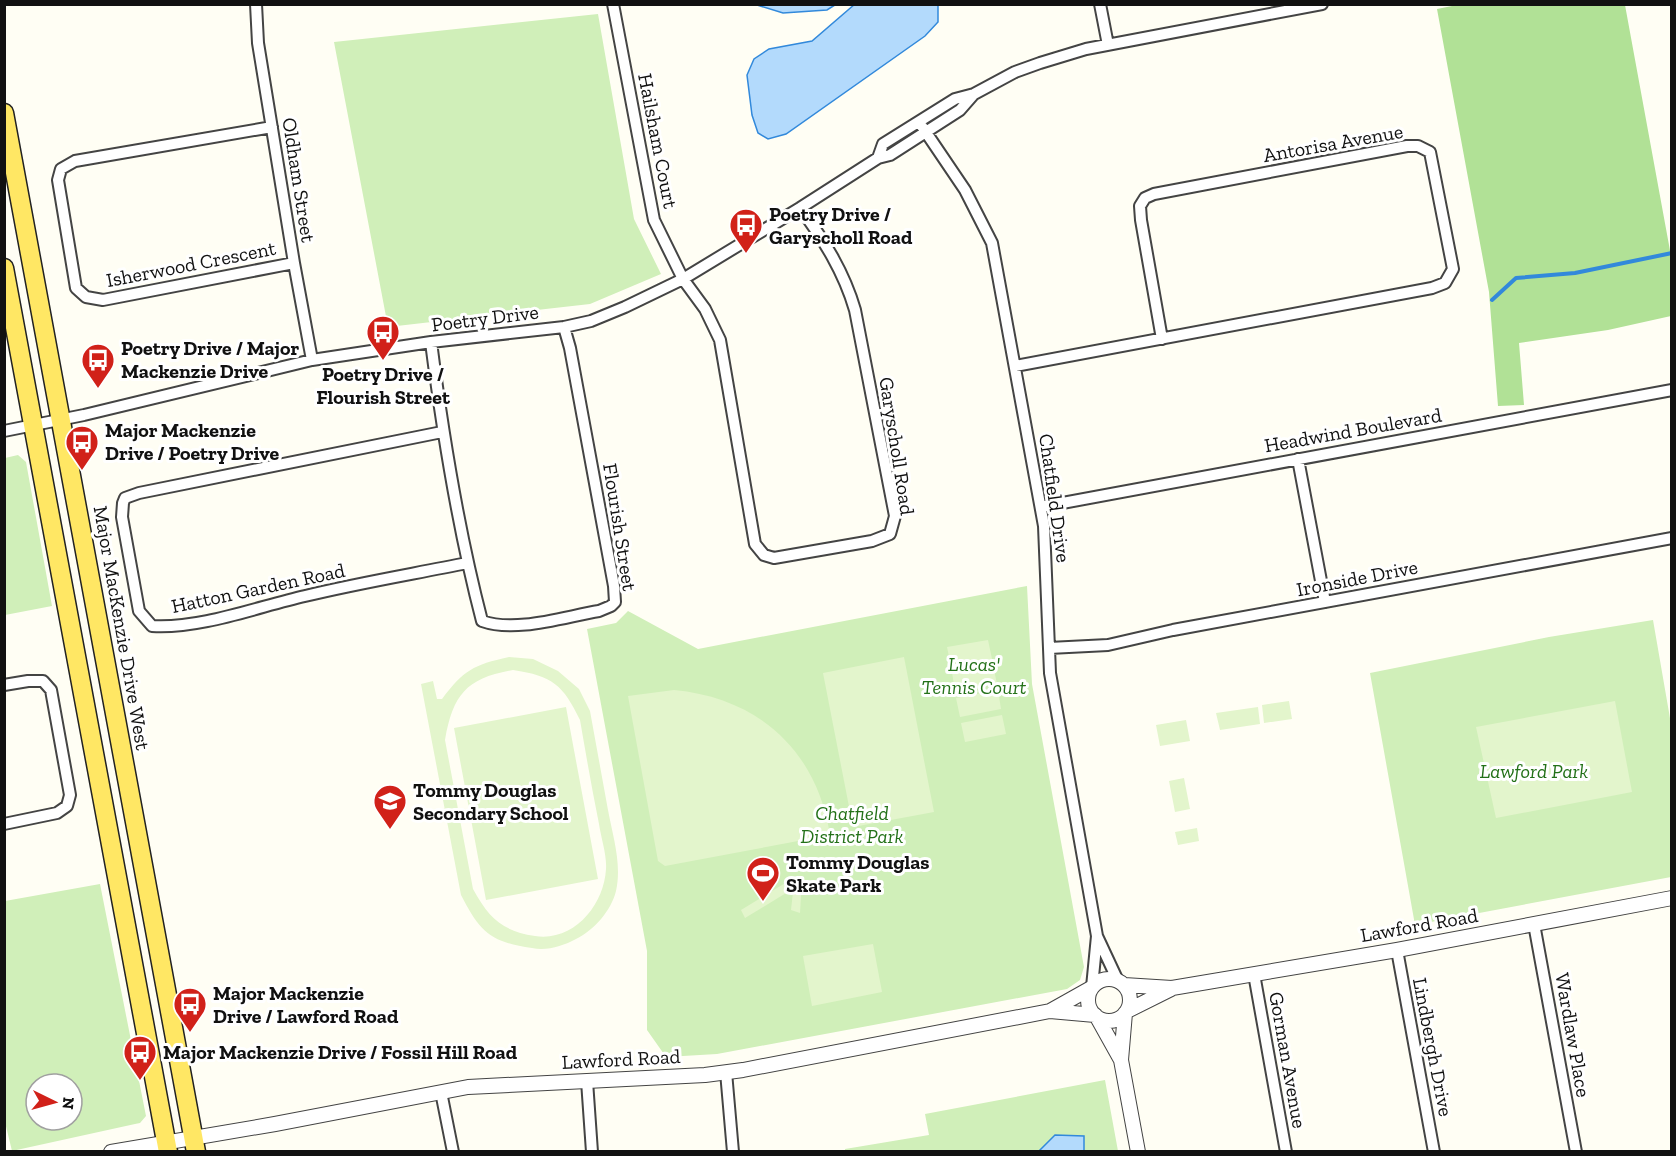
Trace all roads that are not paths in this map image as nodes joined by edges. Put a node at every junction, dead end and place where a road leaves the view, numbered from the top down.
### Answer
1 (256, 4) edge
2 (613, 4) edge
3 (1100, 4) edge
4 (1251, 4) edge
5 (1322, 4) edge
6 (1253, 18) junction
7 (1108, 45) junction
8 (974, 94) junction
9 (4, 113) edge
10 (919, 122) junction
11 (272, 126) junction
12 (926, 132) junction
13 (878, 158) junction
14 (800, 208) junction
15 (294, 263) junction
16 (4, 268) edge
17 (683, 279) junction
18 (564, 327) junction
19 (1162, 339) junction
20 (431, 342) junction
21 (312, 360) junction
22 (1015, 366) junction
23 (1671, 390) edge
24 (61, 419) junction
25 (34, 425) junction
26 (4, 431) edge
27 (442, 432) junction
28 (1298, 459) junction
29 (1041, 507) junction
30 (1671, 538) edge
31 (467, 563) junction
32 (1326, 602) junction
33 (1049, 648) junction
34 (4, 685) edge
35 (4, 824) edge
36 (1671, 898) edge
37 (1534, 924) junction
38 (1097, 936) junction
39 (1397, 950) junction
40 (1254, 974) junction
41 (1121, 983) junction
42 (1092, 988) junction
43 (1172, 988) junction
44 (1050, 1011) junction
45 (1126, 1012) junction
46 (1096, 1016) junction
47 (1121, 1060) junction
48 (726, 1072) junction
49 (587, 1081) junction
50 (441, 1092) junction
51 (195, 1145) edge
52 (167, 1147) edge
53 (111, 1152) edge
54 (453, 1152) edge
55 (592, 1152) edge
56 (734, 1152) edge
57 (1138, 1152) edge
58 (1286, 1152) edge
59 (1434, 1152) edge
60 (1576, 1152) edge

1 - 11 street, Oldham Street
2 - 17 street, Hailsham Court
3 - 7 street
4 - 6 street
5 - 6 street, Poetry Drive
6 - 7 street, Poetry Drive
7 - 8 street, Poetry Drive
8 - 10 street, Poetry Drive
8 - 12 street, Poetry Drive
9 - 24 main road, Major MacKenzie Drive West
10 - 12 street, Chatfield Drive
10 - 13 street, Poetry Drive
11 - 15 street, Oldham Street
11 - 15 street, Isherwood Crescent
12 - 13 street, Poetry Drive
12 - 22 street, Chatfield Drive
13 - 14 street, Poetry Drive
14 - 17 street, Poetry Drive
14 - 17 street, Garyscholl Road
15 - 21 street, Oldham Street
16 - 25 main road
17 - 18 street, Poetry Drive
18 - 20 street, Poetry Drive
18 - 31 street, Flourish Street
19 - 19 street, Antorisa Avenue
19 - 22 street, Antorisa Avenue
20 - 21 street, Poetry Drive
20 - 27 street, Flourish Street
21 - 24 street, Poetry Drive
22 - 29 street, Chatfield Drive
23 - 28 street, Headwind Boulevard
24 - 25 street, Poetry Drive
24 - 51 main road, Major MacKenzie Drive West
25 - 26 street, Poetry Drive
25 - 52 main road
27 - 31 street, Flourish Street
27 - 31 street, Hatton Garden Road
28 - 29 street, Headwind Boulevard
28 - 32 street
29 - 33 street, Chatfield Drive
30 - 32 street, Ironside Drive
32 - 33 street, Ironside Drive
33 - 38 street, Chatfield Drive
34 - 35 street
36 - 37 street, Lawford Road
37 - 39 street, Lawford Road
37 - 60 street, Wardlaw Place
38 - 41 street, Chatfield Drive
38 - 42 street, Chatfield Drive
39 - 40 street, Lawford Road
39 - 59 street, Lindbergh Drive
40 - 43 street, Lawford Road
40 - 58 street, Gorman Avenue
41 - 42 street
41 - 43 street, Lawford Road
41 - 45 street
42 - 44 street, Lawford Road
42 - 46 street
43 - 45 street, Lawford Road
44 - 46 street, Lawford Road
44 - 48 street, Lawford Road
45 - 46 street
45 - 47 street
46 - 47 street
47 - 57 street
48 - 49 street, Lawford Road
48 - 56 street
49 - 50 street, Lawford Road
49 - 55 street
50 - 51 street, Lawford Road
50 - 54 street
51 - 52 street, Lawford Road
52 - 53 street, Lawford Road

